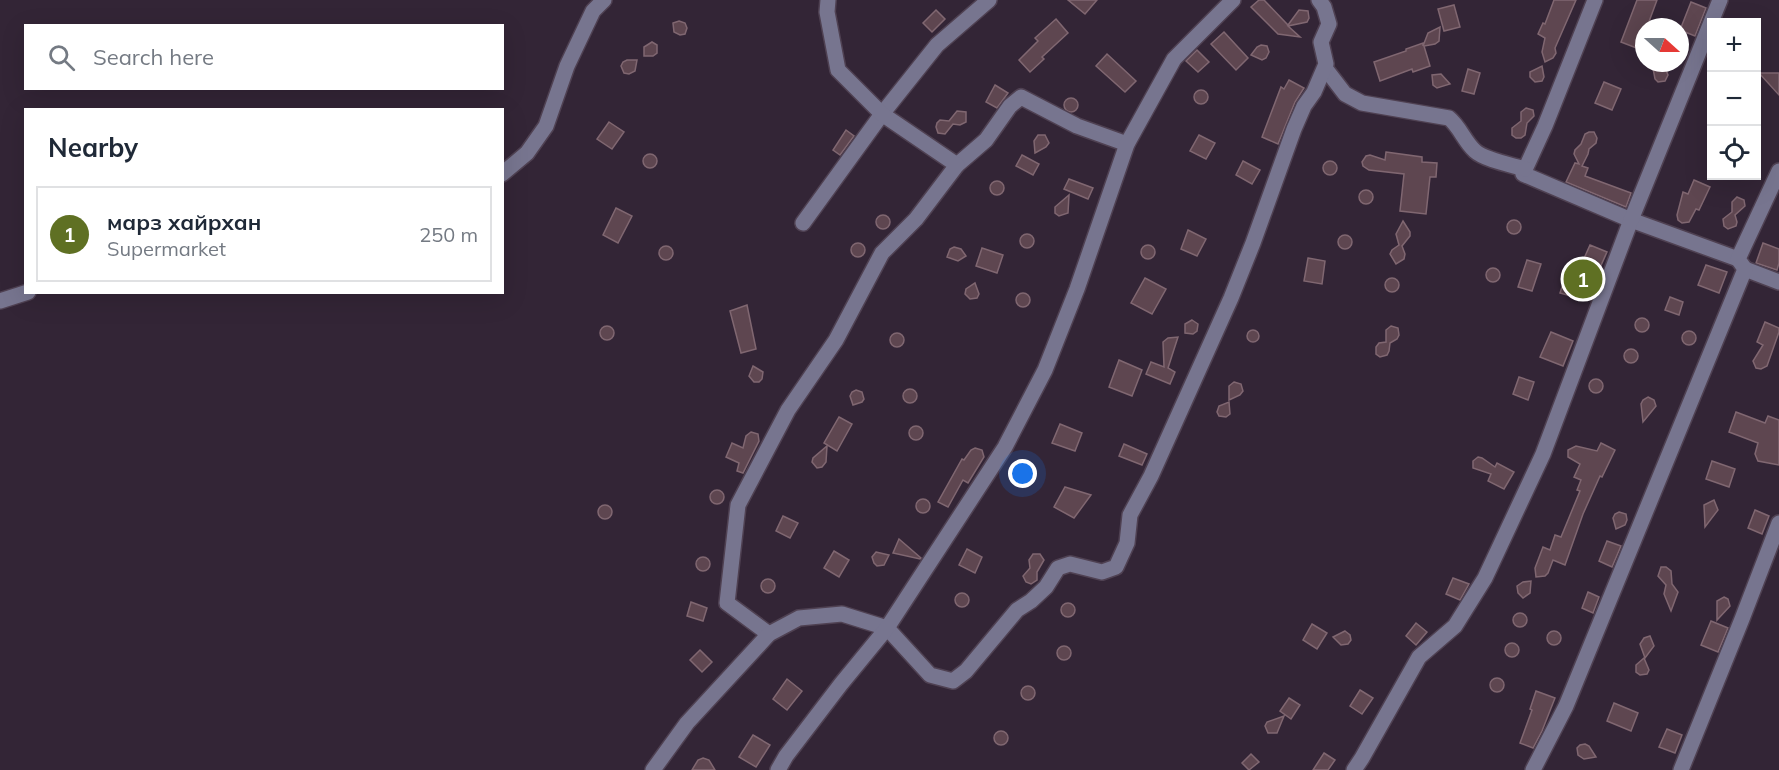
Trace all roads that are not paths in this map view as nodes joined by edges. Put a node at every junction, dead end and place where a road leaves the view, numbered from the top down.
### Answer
1 (604, 0) edge
2 (828, 0) edge
3 (989, 0) edge
4 (1233, 0) edge
5 (1319, 0) edge
6 (1595, 0) edge
7 (1720, 0) edge
8 (1325, 68) junction
9 (882, 114) junction
10 (1127, 144) junction
11 (957, 165) junction
12 (1525, 169) junction
13 (1779, 171) edge
14 (504, 172) edge
15 (1631, 220) junction
16 (803, 223) dead end
17 (1742, 264) junction
18 (1779, 282) edge
19 (24, 293) edge
20 (0, 301) edge
21 (1779, 523) edge
22 (887, 628) junction
23 (769, 634) junction
24 (653, 770) edge
25 (778, 770) edge
26 (1354, 770) edge
27 (1533, 770) edge
28 (1681, 770) edge

1 - 14 street
2 - 9 street
3 - 9 street
4 - 10 street
5 - 8 street
6 - 12 street
7 - 15 street
8 - 12 street
8 - 22 street
9 - 11 street
9 - 16 street
10 - 11 street
10 - 22 street
11 - 23 street
12 - 15 street
13 - 17 street
15 - 17 street
15 - 26 street
17 - 18 street
17 - 27 street
19 - 20 street
21 - 28 street
22 - 23 street
22 - 25 street
23 - 24 street

